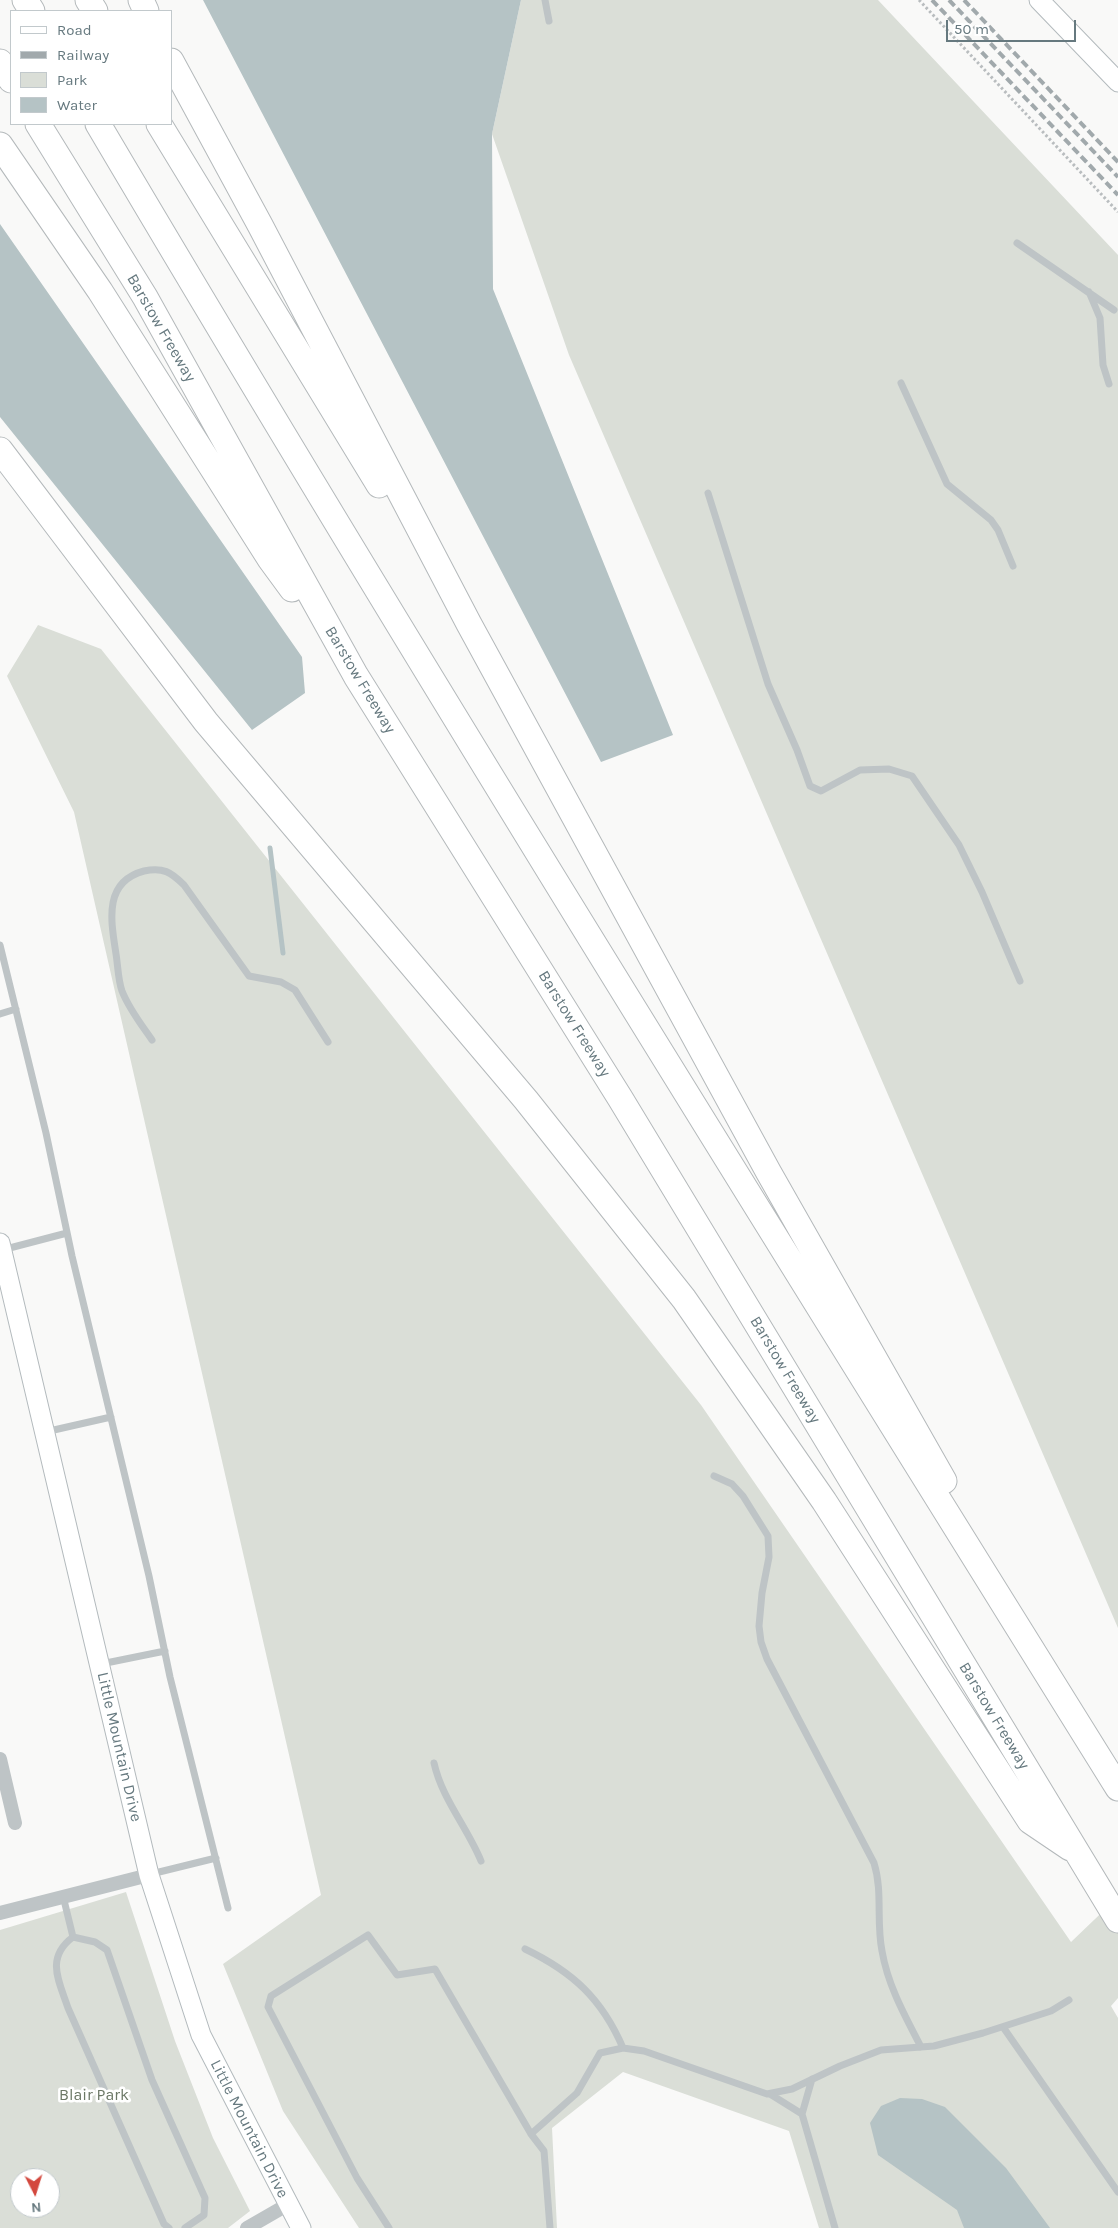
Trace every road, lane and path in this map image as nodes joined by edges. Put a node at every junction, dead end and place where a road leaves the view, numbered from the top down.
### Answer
1 (545, 0) edge
2 (919, 0) edge
3 (1039, 0) edge
4 (549, 21) dead end
5 (0, 62) edge
6 (172, 62) edge
7 (10, 78) edge
8 (1118, 82) edge
9 (39, 125) edge
10 (99, 125) edge
11 (160, 125) edge
12 (0, 145) edge
13 (1118, 212) edge
14 (1017, 243) dead end
15 (1089, 292) junction
16 (1114, 310) dead end
17 (901, 383) dead end
18 (1109, 384) dead end
19 (0, 450) edge
20 (708, 493) dead end
21 (1013, 566) dead end
22 (469, 624) junction
23 (356, 676) junction
24 (0, 945) edge
25 (1020, 981) dead end
26 (16, 1009) junction
27 (0, 1014) edge
28 (152, 1040) dead end
29 (328, 1042) dead end
30 (67, 1233) junction
31 (0, 1248) edge
32 (110, 1417) junction
33 (44, 1432) junction
34 (714, 1476) dead end
35 (950, 1518) junction
36 (165, 1651) junction
37 (100, 1664) junction
38 (0, 1758) edge
39 (434, 1763) dead end
40 (1118, 1788) edge
41 (15, 1823) dead end
42 (1077, 1852) junction
43 (216, 1858) junction
44 (481, 1861) dead end
45 (149, 1875) junction
46 (63, 1896) junction
47 (228, 1908) dead end
48 (0, 1912) edge
49 (1118, 1920) edge
50 (73, 1937) junction
51 (525, 1949) dead end
52 (1069, 2000) dead end
53 (1003, 2027) junction
54 (921, 2047) junction
55 (623, 2048) junction
56 (812, 2079) junction
57 (770, 2094) junction
58 (802, 2114) junction
59 (531, 2134) junction
60 (1118, 2192) edge
61 (287, 2205) junction
62 (169, 2228) edge
63 (185, 2228) edge
64 (247, 2228) edge
65 (301, 2228) edge
66 (389, 2228) edge
67 (550, 2228) edge
68 (835, 2228) edge

1 - 4 lane
2 - 13 path
3 - 8 main road
5 - 7 highway
6 - 22 highway
9 - 23 highway, Barstow Freeway
10 - 35 highway
11 - 22 highway
12 - 23 highway
14 - 15 lane
15 - 16 lane
15 - 18 lane
17 - 21 lane
19 - 42 highway
20 - 25 lane
22 - 35 highway
23 - 42 highway, Barstow Freeway
24 - 26 lane
26 - 27 lane
26 - 30 lane
28 - 29 lane
30 - 31 lane
30 - 32 lane
31 - 33 main road, Little Mountain Drive
32 - 33 lane
32 - 36 lane
33 - 37 main road, Little Mountain Drive
34 - 54 lane
35 - 40 highway
36 - 37 lane
36 - 43 lane
37 - 45 main road, Little Mountain Drive
38 - 41 street
39 - 44 lane
42 - 49 highway, Barstow Freeway
43 - 45 lane
43 - 47 lane
45 - 46 street
45 - 61 main road, Little Mountain Drive
46 - 48 street
46 - 50 lane
50 - 62 lane
50 - 63 lane
51 - 55 lane
52 - 53 lane
53 - 54 lane
53 - 60 lane
54 - 56 lane
55 - 57 lane
55 - 59 lane
56 - 57 lane
56 - 58 lane
57 - 58 lane
58 - 68 lane
59 - 66 lane
59 - 67 lane
61 - 64 street
61 - 65 main road, Little Mountain Drive

